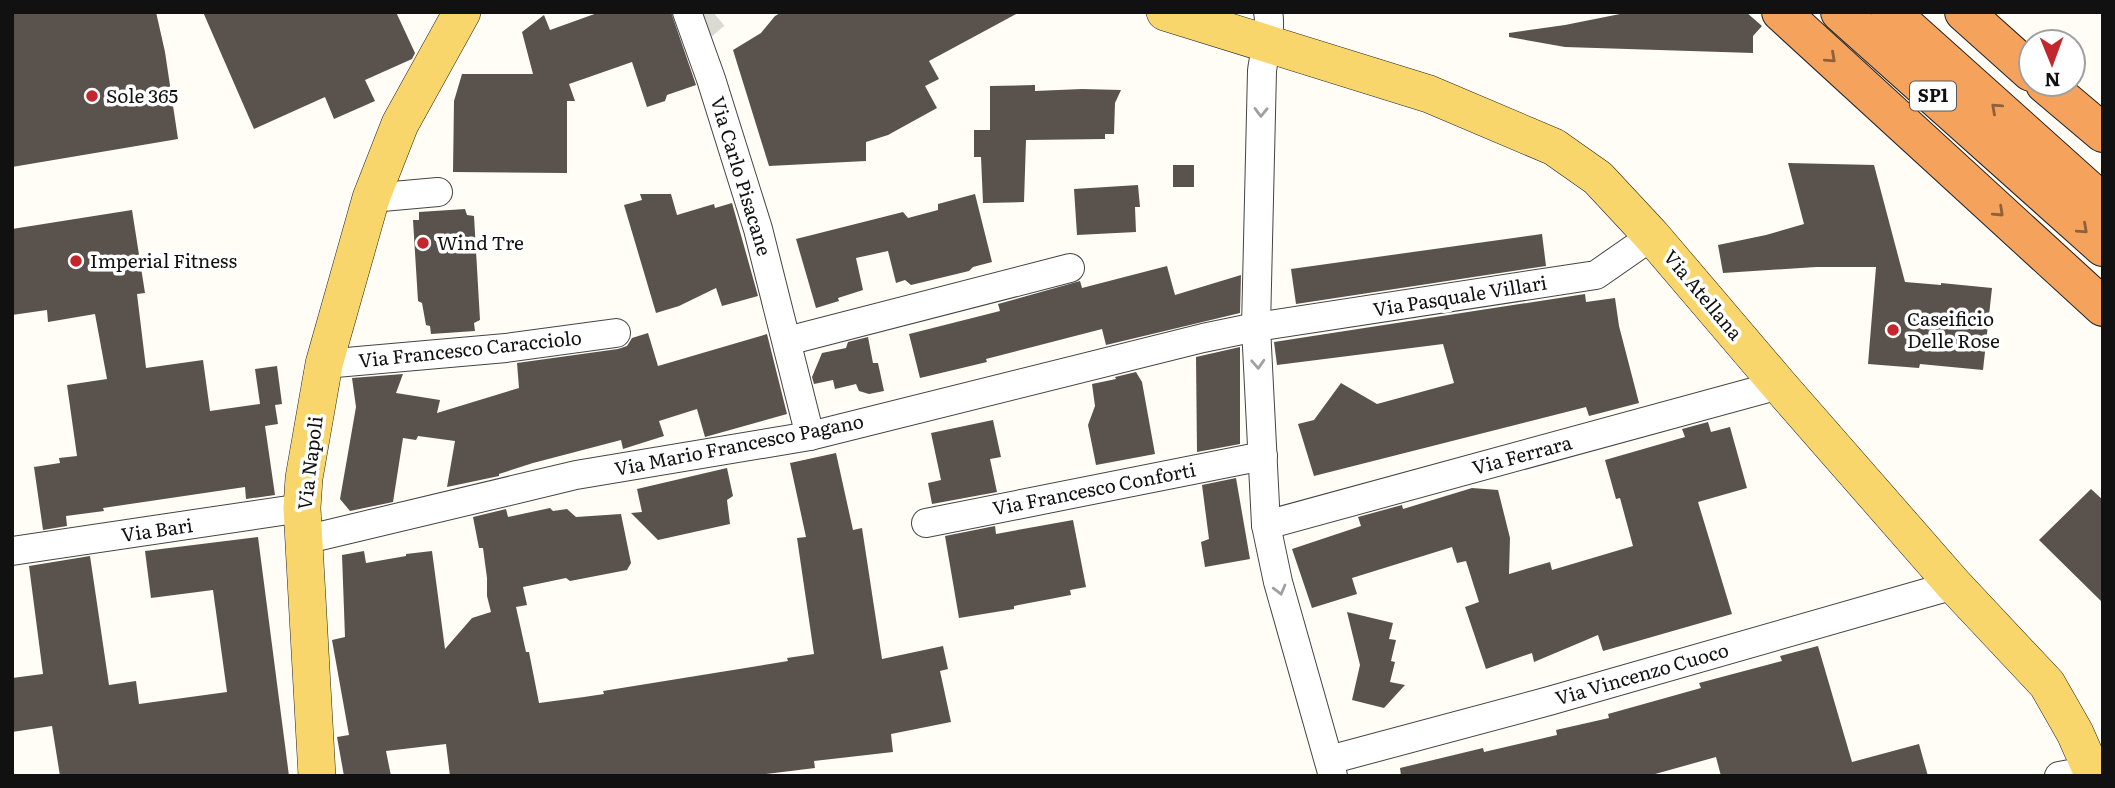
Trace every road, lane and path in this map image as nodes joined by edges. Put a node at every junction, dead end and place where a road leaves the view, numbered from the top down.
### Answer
1 (462, 12) edge
2 (687, 12) edge
3 (1165, 12) edge
4 (1781, 12) edge
5 (1840, 12) edge
6 (1890, 12) edge
7 (1964, 12) edge
8 (1267, 28) edge
9 (2017, 59) edge
10 (2062, 98) edge
11 (2103, 133) edge
12 (2036, 166) junction
13 (438, 192) dead end
14 (371, 198) junction
15 (2103, 203) edge
16 (1653, 236) junction
17 (2103, 247) edge
18 (1070, 268) dead end
19 (2103, 307) edge
20 (1256, 327) junction
21 (616, 333) dead end
22 (787, 341) junction
23 (324, 364) junction
24 (1779, 385) junction
25 (810, 436) junction
26 (1263, 456) junction
27 (926, 523) dead end
28 (303, 524) junction
29 (1266, 525) junction
30 (12, 551) edge
31 (1954, 585) junction
32 (1331, 768) edge
33 (2082, 774) edge
34 (317, 776) edge

1 - 14 main road, Via Napoli
2 - 22 street, Via Carlo Pisacane
3 - 8 main road, Via Atellana
4 -> 19 highway
5 - 12 highway, SP1
12 -> 6 highway, SP1
7 - 9 highway
8 - 16 main road, Via Atellana
8 -> 20 street
10 - 11 highway
12 - 15 highway
12 -> 17 highway, SP1
13 - 14 street
14 - 23 main road, Via Napoli
16 - 20 street, Via Pasquale Villari
16 - 24 main road, Via Atellana
18 - 22 street
20 - 25 street, Via Mario Francesco Pagano
20 -> 26 street
21 - 23 street, Via Francesco Caracciolo
22 - 25 street, Via Carlo Pisacane
23 - 28 main road, Via Napoli
24 - 29 street, Via Ferrara
24 - 31 main road, Via Atellana
25 - 28 street, Via Mario Francesco Pagano
26 - 27 street, Via Francesco Conforti
26 - 29 street
28 - 30 street, Via Bari
28 - 34 main road, Via Napoli
29 -> 32 street
31 - 32 street, Via Vincenzo Cuoco
31 - 33 main road, Via Atellana

